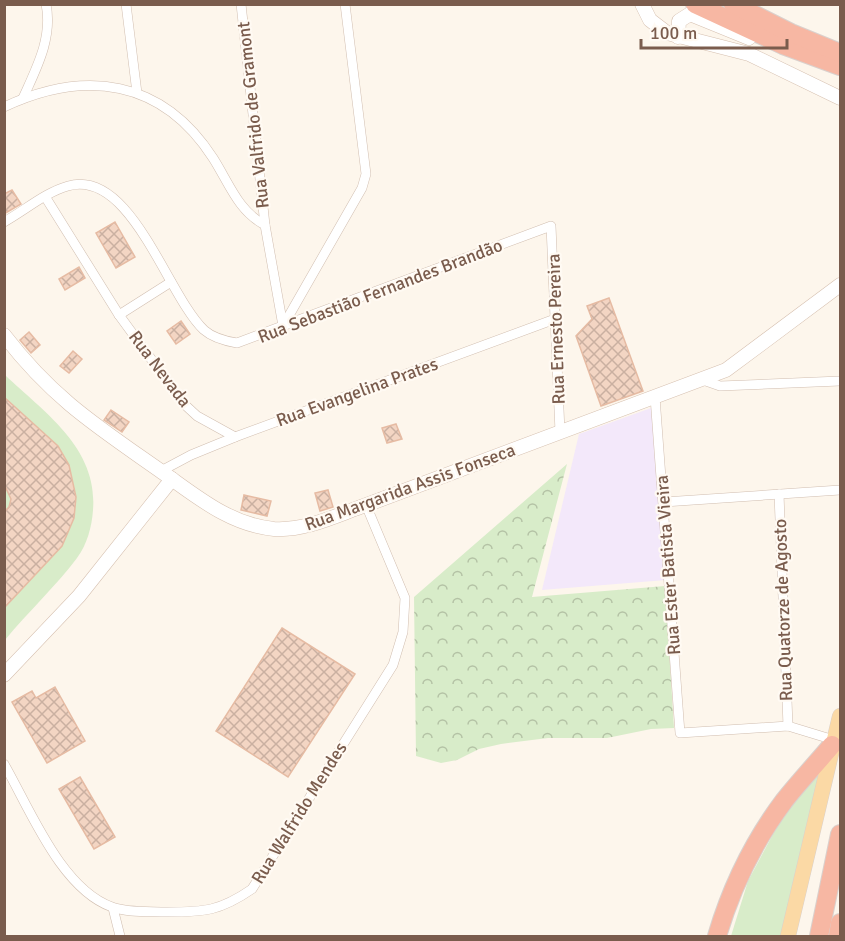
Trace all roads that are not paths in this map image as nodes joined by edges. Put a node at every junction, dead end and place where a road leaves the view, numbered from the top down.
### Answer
1 (46, 4) edge
2 (126, 4) edge
3 (241, 4) edge
4 (345, 4) edge
5 (642, 4) edge
6 (695, 4) edge
7 (739, 6) edge
8 (678, 37) junction
9 (783, 45) junction
10 (840, 63) edge
11 (137, 93) junction
12 (23, 98) junction
13 (840, 98) edge
14 (4, 107) edge
15 (46, 198) junction
16 (4, 222) edge
17 (265, 225) junction
18 (551, 226) joint
19 (171, 282) junction
20 (840, 285) edge
21 (119, 315) junction
22 (555, 319) junction
23 (283, 326) junction
24 (4, 335) edge
25 (704, 380) junction
26 (840, 381) edge
27 (655, 397) junction
28 (560, 432) junction
29 (236, 437) junction
30 (167, 475) junction
31 (840, 490) edge
32 (779, 494) junction
33 (664, 502) junction
34 (366, 505) junction
35 (4, 675) edge
36 (840, 716) edge
37 (788, 726) junction
38 (833, 742) junction
39 (4, 765) edge
40 (840, 834) edge
41 (113, 908) junction
42 (840, 922) edge
43 (840, 931) edge
44 (120, 936) edge
45 (717, 936) edge
46 (788, 936) edge
47 (819, 936) edge
48 (838, 936) edge

1 - 12 street
2 - 11 street
3 - 17 street, Rua Valfrido de Gramont
4 - 23 street
5 - 8 street
6 - 9 highway
7 - 10 highway
8 - 9 street
8 - 13 street
9 - 10 highway
11 - 12 street
11 - 17 street
12 - 14 street
15 - 16 street, Rua Sebastião Fernandes Brandão
15 - 19 street, Rua Sebastião Fernandes Brandão
15 - 21 street, Rua Nevada
17 - 23 street, Rua Valfrido de Gramont
18 - 22 street, Rua Ernesto Pereira
18 - 23 street, Rua Sebastião Fernandes Brandão
19 - 21 street, Rua Nevada
19 - 23 street, Rua Sebastião Fernandes Brandão
20 - 25 street, Rua Margarida Assis Fonseca
21 - 29 street, Rua Nevada
22 - 28 street, Rua Ernesto Pereira
22 - 29 street, Rua Evangelina Prates
24 - 30 street, Rua Margarida Assis Fonseca
25 - 26 street
25 - 27 street, Rua Margarida Assis Fonseca
27 - 28 street, Rua Margarida Assis Fonseca
27 - 33 street, Rua Ester Batista Vieira
28 - 34 street, Rua Margarida Assis Fonseca
29 - 30 street, Rua Evangelina Prates
30 - 34 street, Rua Margarida Assis Fonseca
30 - 35 street, Rua Evangelina Prates
31 - 32 street
32 - 33 street
32 - 37 street, Rua Quatorze de Agosto
33 - 37 street, Rua Ester Batista Vieira
34 - 41 street, Rua Walfrido Mendes
36 - 38 main road
37 - 38 street
38 - 45 highway
38 - 46 main road
39 - 41 street, Rua Walfrido Mendes
40 - 47 highway
41 - 44 street
42 - 48 highway
43 - 48 highway

